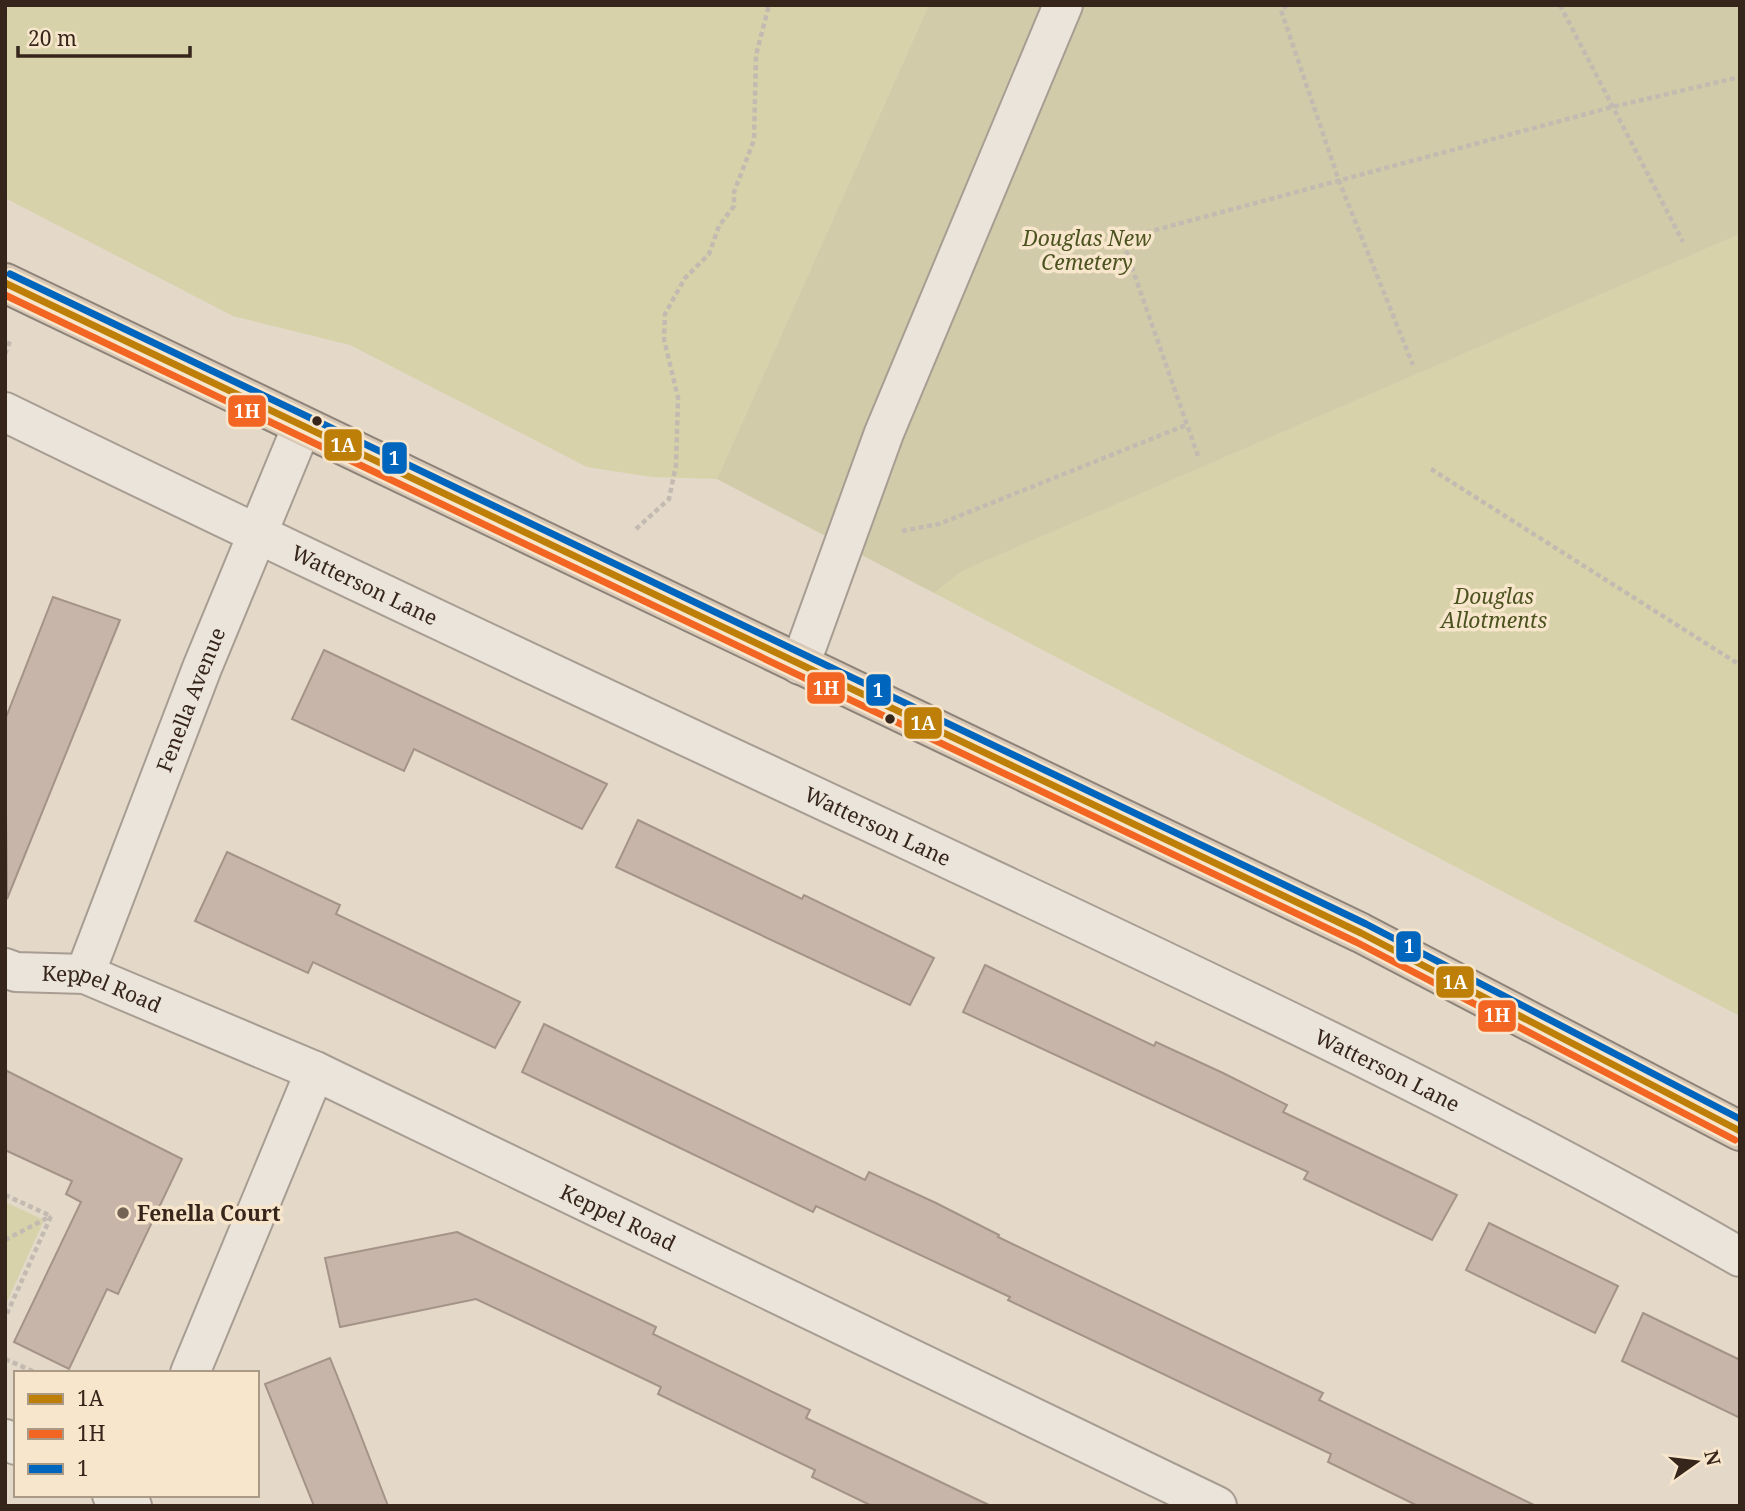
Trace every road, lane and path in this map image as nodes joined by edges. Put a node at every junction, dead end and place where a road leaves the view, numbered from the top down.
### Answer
1 (769, 5) edge
2 (1063, 5) edge
3 (1287, 5) edge
4 (1560, 5) edge
5 (1740, 77) edge
6 (1612, 107) junction
7 (1339, 181) junction
8 (1683, 242) dead end
9 (5, 284) edge
10 (12, 337) dead end
11 (5, 354) edge
12 (1413, 365) dead end
13 (5, 412) edge
14 (1186, 425) junction
15 (302, 426) junction
16 (1198, 456) dead end
17 (1431, 469) dead end
18 (901, 531) dead end
19 (633, 532) dead end
20 (257, 536) junction
21 (800, 665) junction
22 (1740, 665) edge
23 (5, 968) edge
24 (85, 974) junction
25 (315, 1071) junction
26 (1740, 1131) edge
27 (5, 1195) edge
28 (51, 1216) junction
29 (5, 1240) edge
30 (1740, 1257) edge
31 (5, 1318) edge
32 (5, 1359) edge
33 (32, 1371) edge
34 (191, 1371) edge
35 (116, 1497) edge
36 (132, 1506) edge
37 (1217, 1506) edge

1 - 19 path
2 - 21 street
3 - 7 path
4 - 6 path
5 - 6 path
6 - 7 path
6 - 8 path
7 - 12 path
7 - 14 path
9 - 15 highway
10 - 11 path
13 - 20 street, Watterson Lane
14 - 16 path
14 - 18 path
15 - 20 street, Fenella Avenue
15 - 21 highway
17 - 22 path
20 - 24 street, Fenella Avenue
20 - 30 street, Watterson Lane
21 - 26 highway
23 - 24 street, Keppel Road
24 - 25 street, Keppel Road
25 - 34 street
25 - 37 street, Keppel Road
27 - 28 path
28 - 29 path
28 - 31 path
32 - 33 path
35 - 36 street

